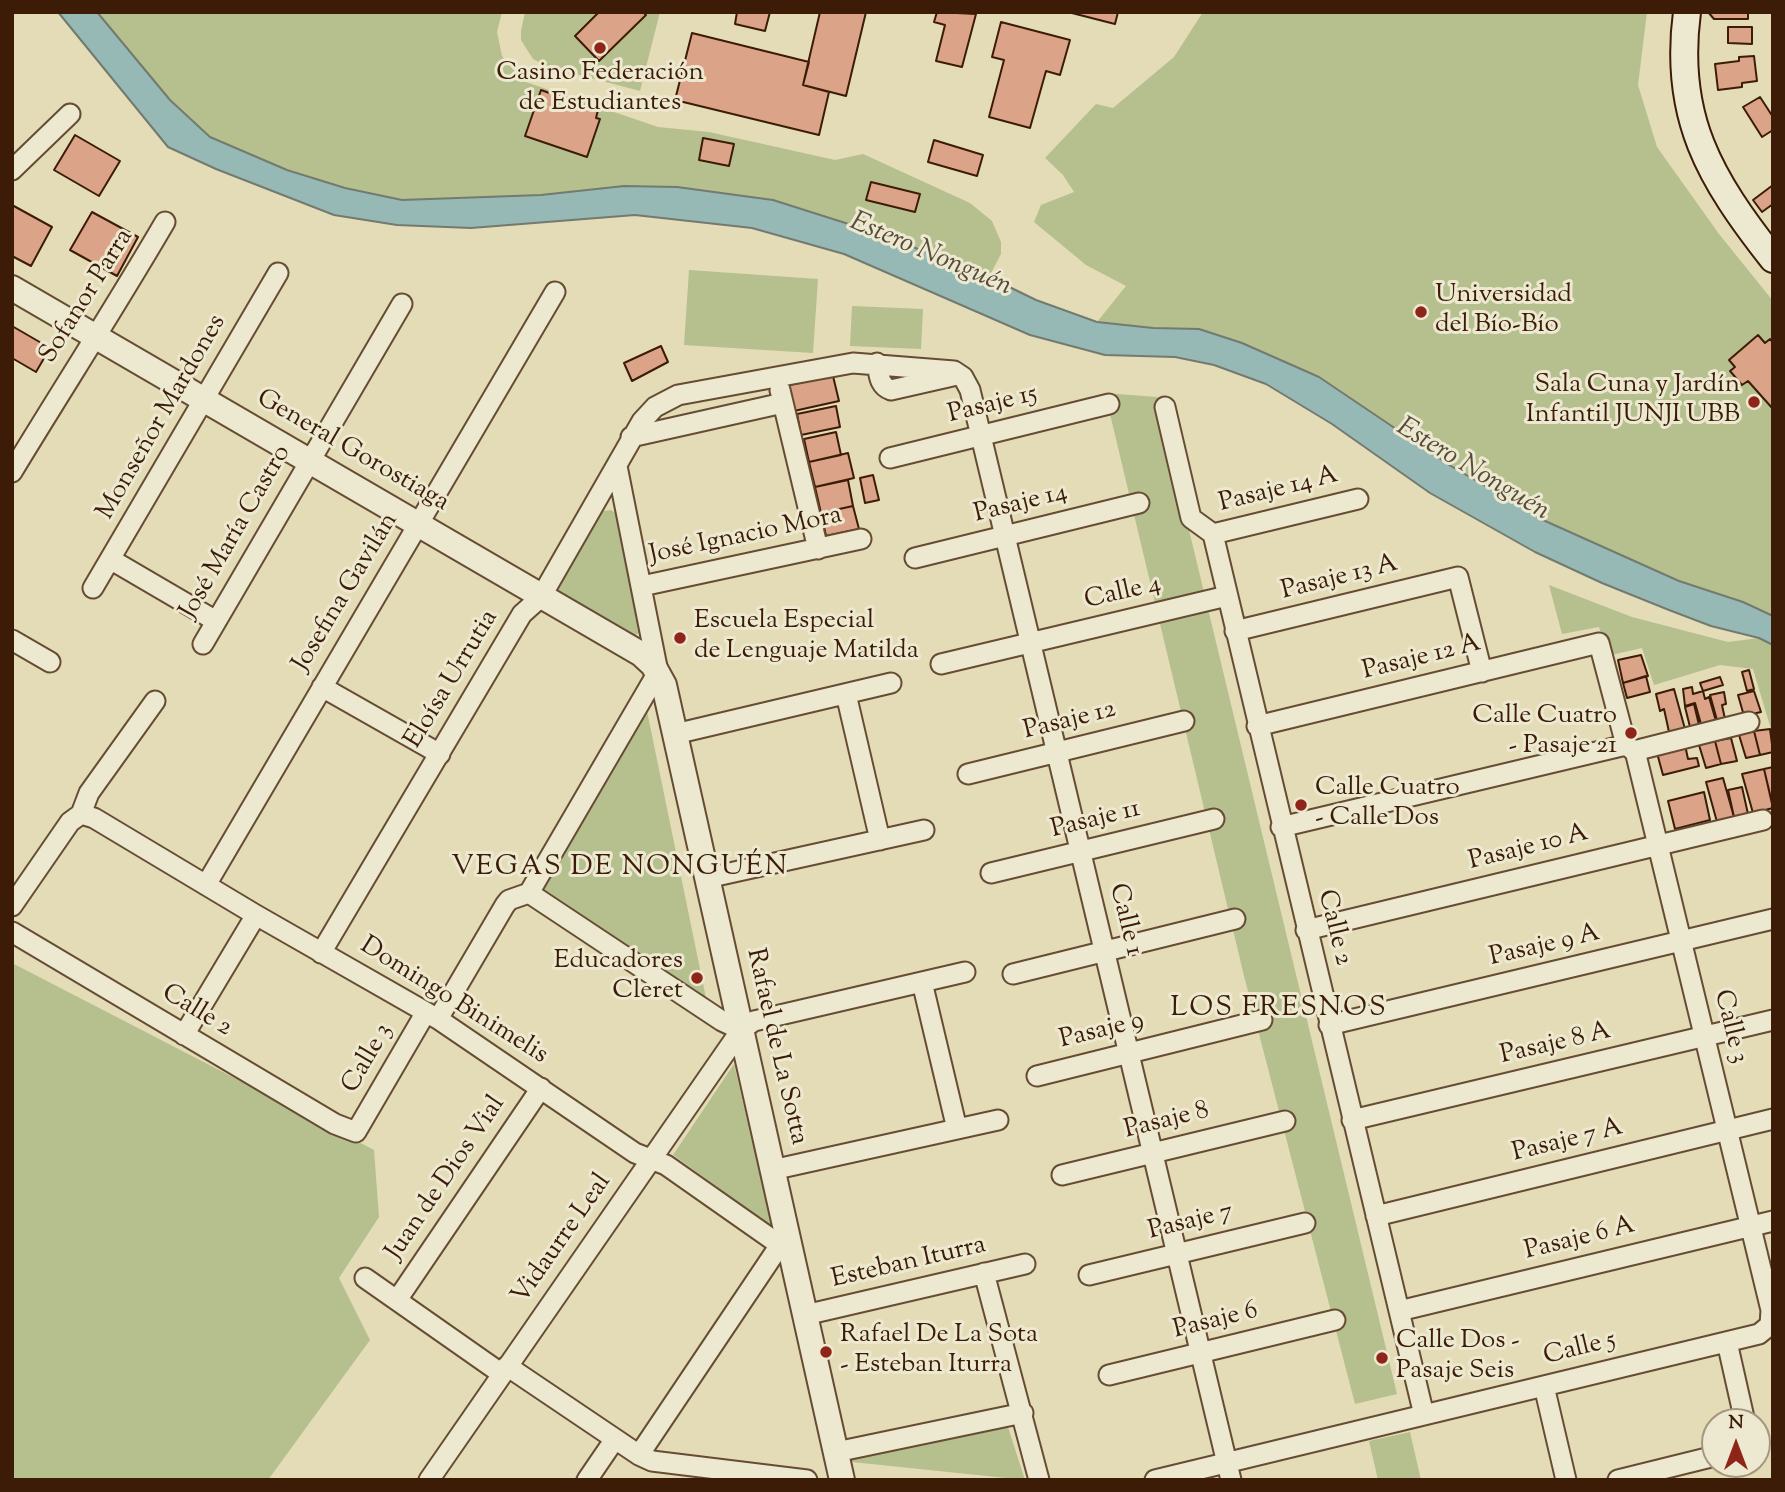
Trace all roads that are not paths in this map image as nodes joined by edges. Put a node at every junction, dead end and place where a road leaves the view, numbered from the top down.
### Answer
1 (1687, 12) edge
2 (70, 114) dead end
3 (12, 170) edge
4 (165, 222) dead end
5 (1773, 259) edge
6 (278, 273) dead end
7 (12, 288) edge
8 (555, 292) dead end
9 (402, 304) dead end
10 (94, 336) junction
11 (877, 363) joint
12 (204, 400) junction
13 (1110, 404) dead end
14 (1165, 407) dead end
15 (981, 436) junction
16 (631, 437) junction
17 (890, 458) dead end
18 (310, 461) junction
19 (617, 466) junction
20 (12, 472) edge
21 (1358, 499) dead end
22 (1139, 503) dead end
23 (418, 525) junction
24 (1213, 534) junction
25 (1005, 536) junction
26 (861, 539) dead end
27 (817, 549) junction
28 (915, 558) dead end
29 (110, 559) junction
30 (642, 586) junction
31 (93, 588) dead end
32 (1227, 596) junction
33 (541, 597) junction
34 (216, 621) junction
35 (651, 628) junction
36 (1235, 631) junction
37 (12, 640) edge
38 (1030, 643) junction
39 (1599, 643) joint
40 (203, 644) dead end
41 (629, 648) junction
42 (50, 662) dead end
43 (941, 664) dead end
44 (658, 672) junction
45 (1482, 672) junction
46 (891, 683) dead end
47 (322, 687) junction
48 (846, 694) junction
49 (155, 701) dead end
50 (1184, 720) dead end
51 (1749, 722) dead end
52 (1257, 726) junction
53 (674, 734) junction
54 (1630, 748) junction
55 (1056, 752) junction
56 (440, 754) junction
57 (968, 774) dead end
58 (81, 814) junction
59 (1214, 819) dead end
60 (1763, 820) dead end
61 (1281, 827) junction
62 (924, 830) dead end
63 (880, 840) junction
64 (1658, 845) junction
65 (1080, 852) junction
66 (991, 873) dead end
67 (707, 878) junction
68 (206, 885) junction
69 (529, 893) junction
70 (12, 906) edge
71 (256, 915) junction
72 (1235, 919) dead end
73 (1773, 919) edge
74 (1306, 930) junction
75 (12, 932) edge
76 (1681, 941) junction
77 (1105, 951) junction
78 (321, 953) junction
79 (965, 972) dead end
80 (1013, 974) dead end
81 (922, 982) junction
82 (432, 1015) junction
83 (1262, 1020) dead end
84 (1773, 1020) edge
85 (1329, 1025) junction
86 (741, 1030) junction
87 (184, 1035) junction
88 (1704, 1037) junction
89 (1129, 1053) junction
90 (1037, 1076) dead end
91 (541, 1088) junction
92 (1773, 1119) edge
93 (998, 1120) dead end
94 (1352, 1120) junction
95 (1284, 1121) dead end
96 (957, 1129) junction
97 (1727, 1130) junction
98 (356, 1132) joint
99 (1153, 1153) junction
100 (651, 1159) junction
101 (772, 1170) junction
102 (1062, 1175) dead end
103 (1376, 1216) junction
104 (1773, 1221) edge
105 (1306, 1223) dead end
106 (1751, 1226) junction
107 (785, 1245) junction
108 (1177, 1254) junction
109 (1025, 1264) dead end
110 (984, 1273) junction
111 (1089, 1275) dead end
112 (365, 1278) dead end
113 (397, 1300) junction
114 (1399, 1311) junction
115 (805, 1315) junction
116 (1335, 1320) dead end
117 (1771, 1324) edge
118 (1727, 1342) junction
119 (1201, 1353) junction
120 (504, 1370) junction
121 (1109, 1375) dead end
122 (1544, 1387) junction
123 (1742, 1408) edge
124 (1023, 1413) junction
125 (1424, 1415) junction
126 (615, 1439) junction
127 (836, 1452) junction
128 (639, 1455) junction
129 (1701, 1459) edge
130 (1229, 1471) edge
131 (718, 1475) edge
132 (429, 1480) edge
133 (587, 1480) edge
134 (807, 1480) edge
135 (842, 1480) edge
136 (1039, 1480) edge
137 (1155, 1480) edge
138 (1566, 1480) edge
139 (1618, 1480) edge

1 - 5 main road
2 - 3 street
4 - 10 street, Sofanor Parra
6 - 12 street, Monseñor Mardones
7 - 10 street, General Gorostiaga
8 - 23 street, Josefina Gavilán
9 - 18 street, José María Castro
10 - 12 street, General Gorostiaga
10 - 20 street, Sofanor Parra
11 - 15 street, Calle 1
11 - 16 street, Eloísa Urrutia
12 - 18 street, General Gorostiaga
12 - 29 street, Monseñor Mardones
13 - 15 street, Pasaje 15
14 - 24 street
15 - 17 street, Pasaje 15
15 - 25 street, Calle 1
16 - 19 street, Eloísa Urrutia
16 - 27 street
18 - 23 street, General Gorostiaga
18 - 34 street, José María Castro
19 - 30 street, Rafael de La Sotta
19 - 33 street, Eloísa Urrutia
21 - 24 street, Pasaje 14 A
22 - 25 street, Pasaje 14
23 - 33 street, General Gorostiaga
23 - 47 street, Josefina Gavilán
24 - 32 street, Calle 2
25 - 28 street, Pasaje 14
25 - 38 street, Calle 1
26 - 27 street, José Ignacio Mora
27 - 30 street, José Ignacio Mora
29 - 31 street, Monseñor Mardones
29 - 34 street
30 - 35 street, Rafael de La Sotta
32 - 36 street, Calle 2
32 - 38 street, Calle 4
33 - 41 street, General Gorostiaga
33 - 56 street, Eloísa Urrutia
34 - 40 street, José María Castro
35 - 41 street
35 - 44 street, Rafael de La Sotta
36 - 45 street, Pasaje 13 A
36 - 52 street, Calle 2
37 - 42 street
38 - 43 street, Calle 4
38 - 55 street, Calle 1
39 - 45 street, Pasaje 12 A
39 - 54 street, Calle 3
41 - 44 street, General Gorostiaga
44 - 53 street, Rafael de La Sotta
44 - 69 street
45 - 52 street, Pasaje 12 A
46 - 48 street
47 - 56 street
47 - 68 street, Josefina Gavilán
48 - 53 street
48 - 63 street
49 - 58 street
50 - 55 street, Pasaje 12
51 - 54 street
52 - 61 street, Calle 2
53 - 67 street, Rafael de La Sotta
54 - 61 street
54 - 64 street, Calle 3
55 - 57 street, Pasaje 12
55 - 65 street, Calle 1
56 - 78 street, Eloísa Urrutia
58 - 68 street, Domingo Binimelis
58 - 70 street
59 - 65 street, Pasaje 11
60 - 64 street, Pasaje 10 A
61 - 74 street, Calle 2
62 - 63 street
63 - 67 street
64 - 74 street, Pasaje 10 A
64 - 76 street, Calle 3
65 - 66 street, Pasaje 11
65 - 77 street, Calle 1
67 - 86 street, Rafael de La Sotta
68 - 71 street, Domingo Binimelis
69 - 82 street, Calle 3
69 - 86 street
71 - 78 street, Domingo Binimelis
71 - 87 street
72 - 77 street
73 - 76 street, Pasaje 9 A
74 - 85 street, Calle 2
75 - 87 street, Calle 2
76 - 85 street, Pasaje 9 A
76 - 88 street, Calle 3
77 - 80 street
77 - 89 street, Calle 1
78 - 82 street, Domingo Binimelis
79 - 81 street
81 - 86 street
81 - 96 street
82 - 91 street, Domingo Binimelis
82 - 98 street, Calle 3
83 - 89 street, Pasaje 9
84 - 88 street, Pasaje 8 A
85 - 94 street, Calle 2
86 - 100 street, Vidaurre Leal
86 - 101 street, Rafael de La Sotta
87 - 98 street, Calle 2
88 - 94 street, Pasaje 8 A
88 - 97 street, Calle 3
89 - 90 street, Pasaje 9
89 - 99 street, Calle 1
91 - 100 street, Domingo Binimelis
91 - 113 street, Juan de Dios Vial
92 - 97 street, Pasaje 7 A
93 - 96 street
94 - 103 street, Calle 2
95 - 99 street, Pasaje 8
96 - 101 street
97 - 103 street, Pasaje 7 A
97 - 106 street, Calle 3
99 - 102 street, Pasaje 8
99 - 108 street, Calle 1
100 - 107 street, Domingo Binimelis
100 - 120 street, Vidaurre Leal
101 - 107 street, Rafael de La Sotta
103 - 114 street, Calle 2
104 - 106 street, Pasaje 6 A
105 - 108 street, Pasaje 7
106 - 114 street, Pasaje 6 A
106 - 117 street, Calle 3
107 - 115 street, Rafael de La Sotta
107 - 128 street
108 - 111 street, Pasaje 7
108 - 119 street, Calle 1
109 - 110 street, Esteban Iturra
110 - 115 street, Esteban Iturra
110 - 124 street
112 - 113 street, Juan de Dios Vial
113 - 120 street, Juan de Dios Vial
114 - 125 street, Calle 2
115 - 127 street, Rafael de La Sotta
116 - 119 street, Pasaje 6
117 - 118 street, Calle 5
118 - 122 street, Calle 5
118 - 123 street
119 - 121 street, Pasaje 6
119 - 130 street, Calle 1
120 - 126 street, Juan de Dios Vial
120 - 132 street, Vidaurre Leal
122 - 125 street, Calle 5
122 - 138 street
124 - 127 street
124 - 136 street
125 - 130 street, Calle 5
126 - 128 street, Juan de Dios Vial
126 - 133 street
127 - 135 street, Rafael de La Sotta
128 - 131 street, Juan de Dios Vial
129 - 139 street
130 - 137 street, Calle 5
131 - 134 street, Juan de Dios Vial

